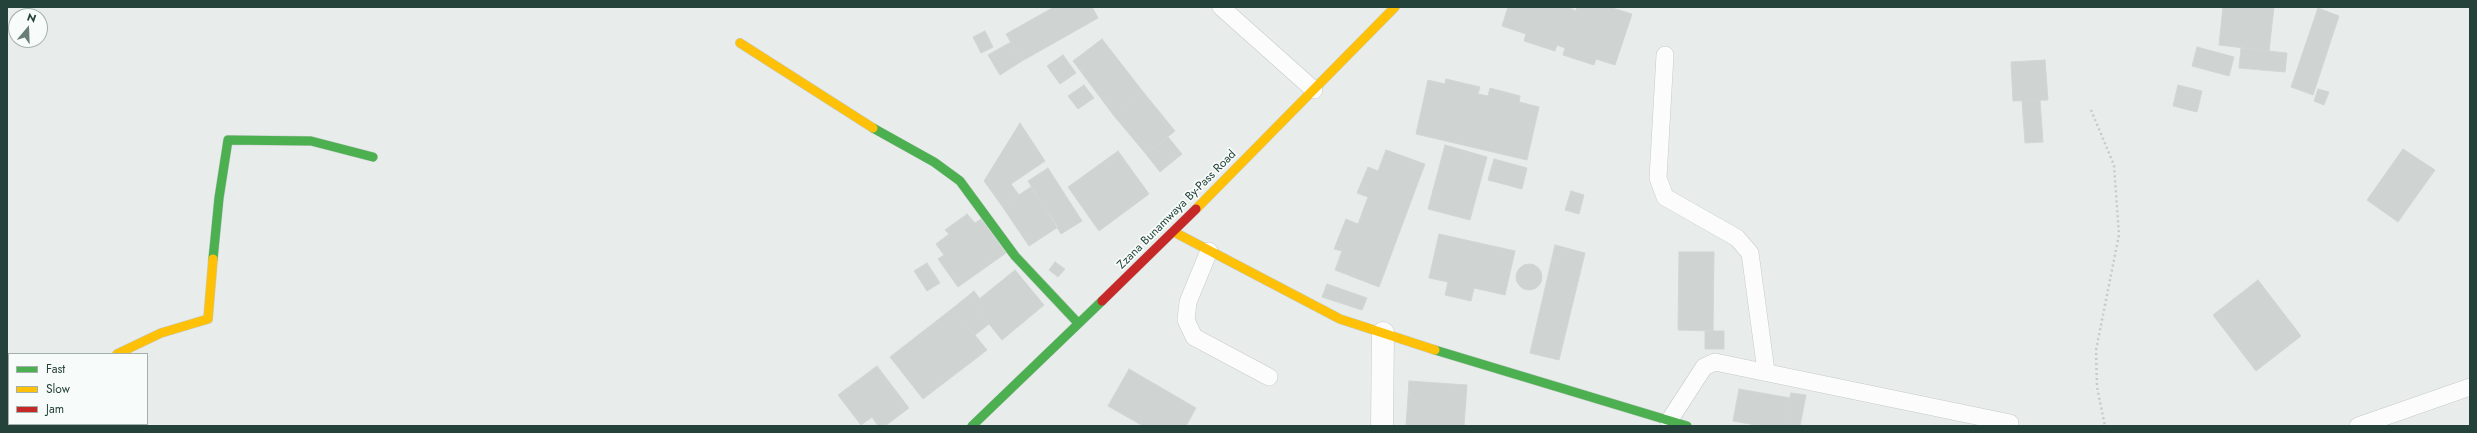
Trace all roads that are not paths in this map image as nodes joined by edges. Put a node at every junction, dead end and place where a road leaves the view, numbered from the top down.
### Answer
1 (1221, 7) edge
2 (1395, 7) edge
3 (740, 43) dead end
4 (1665, 55) dead end
5 (1314, 90) junction
6 (374, 157) dead end
7 (1174, 232) junction
8 (1209, 251) junction
9 (1078, 324) junction
10 (1383, 333) junction
11 (118, 353) edge
12 (1766, 371) junction
13 (1269, 377) dead end
14 (2470, 387) edge
15 (1669, 421) junction
16 (2010, 422) dead end
17 (972, 426) edge
18 (1382, 426) edge
19 (1687, 426) edge
20 (2358, 426) edge

1 - 5 lane
2 - 5 street, Zzana Bunamwaya By-Pass Road
3 - 9 street
4 - 12 lane
5 - 7 street, Zzana Bunamwaya By-Pass Road
6 - 11 street
7 - 8 street
7 - 9 street, Zzana Bunamwaya By-Pass Road
8 - 10 street
8 - 13 lane
9 - 17 street, Zzana Bunamwaya By-Pass Road
10 - 15 street
10 - 18 street
12 - 15 lane
12 - 16 lane
14 - 20 lane
15 - 19 street

